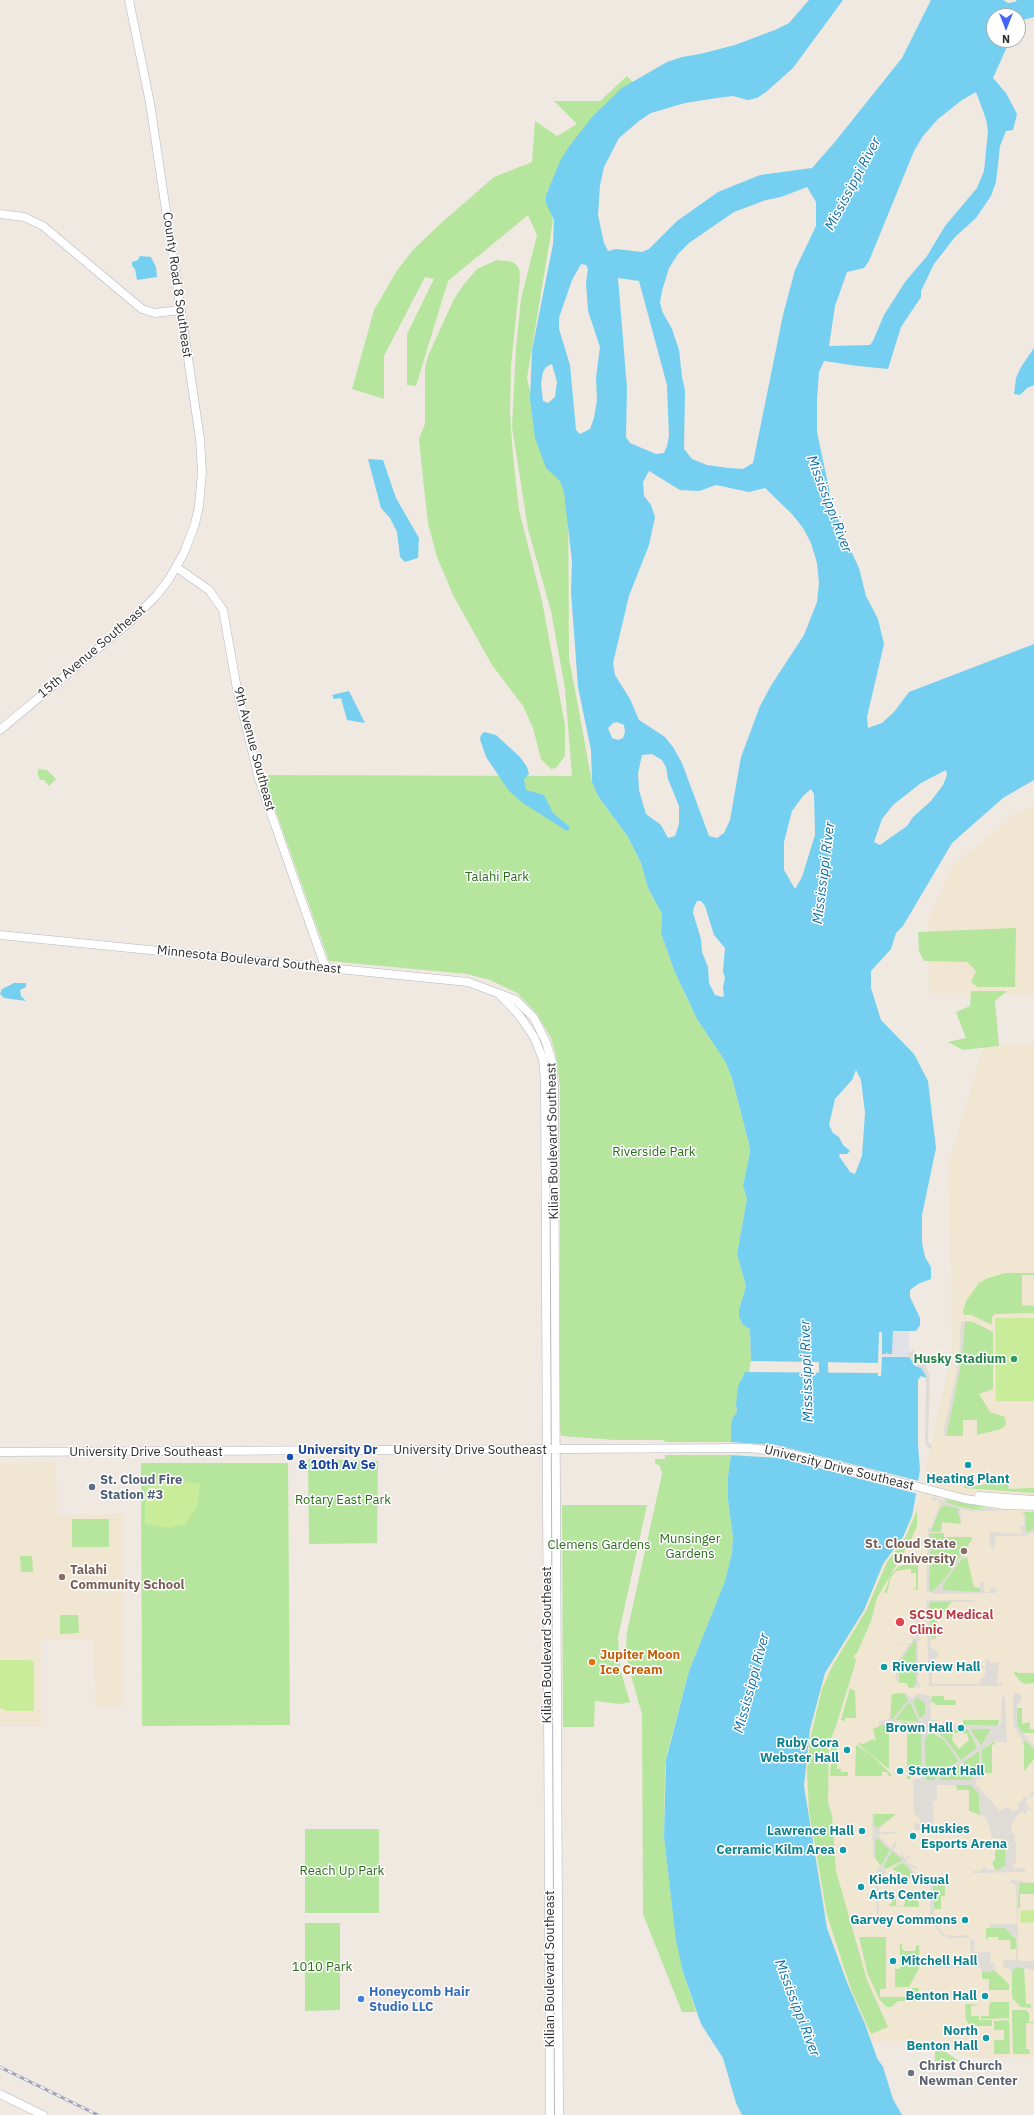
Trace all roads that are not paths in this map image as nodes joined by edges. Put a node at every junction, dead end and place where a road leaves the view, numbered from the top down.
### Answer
1 (128, 0) edge
2 (0, 214) edge
3 (181, 310) junction
4 (176, 567) junction
5 (0, 730) edge
6 (0, 935) edge
7 (328, 968) junction
8 (497, 992) junction
9 (547, 1450) junction
10 (556, 1450) junction
11 (0, 1452) edge
12 (946, 1494) junction
13 (1034, 1500) edge
14 (1034, 1506) edge
15 (0, 2094) edge
16 (43, 2115) edge
17 (550, 2115) edge
18 (559, 2115) edge

1 - 3 street, County Road 8 Southeast
2 - 3 street
3 - 4 street, County Road 8 Southeast
4 - 5 street, 15th Avenue Southeast
4 - 7 street, 9th Avenue Southeast
6 - 7 street, Minnesota Boulevard Southeast
7 - 8 street, Minnesota Boulevard Southeast
8 - 9 street, Kilian Boulevard Southeast
8 - 10 street, Kilian Boulevard Southeast
9 - 10 street, University Drive Southeast
9 - 11 street, University Drive Southeast
9 - 17 street, Kilian Boulevard Southeast
10 - 12 street, University Drive Southeast
10 - 18 street, Kilian Boulevard Southeast
12 - 13 street
12 - 14 street
15 - 16 street

